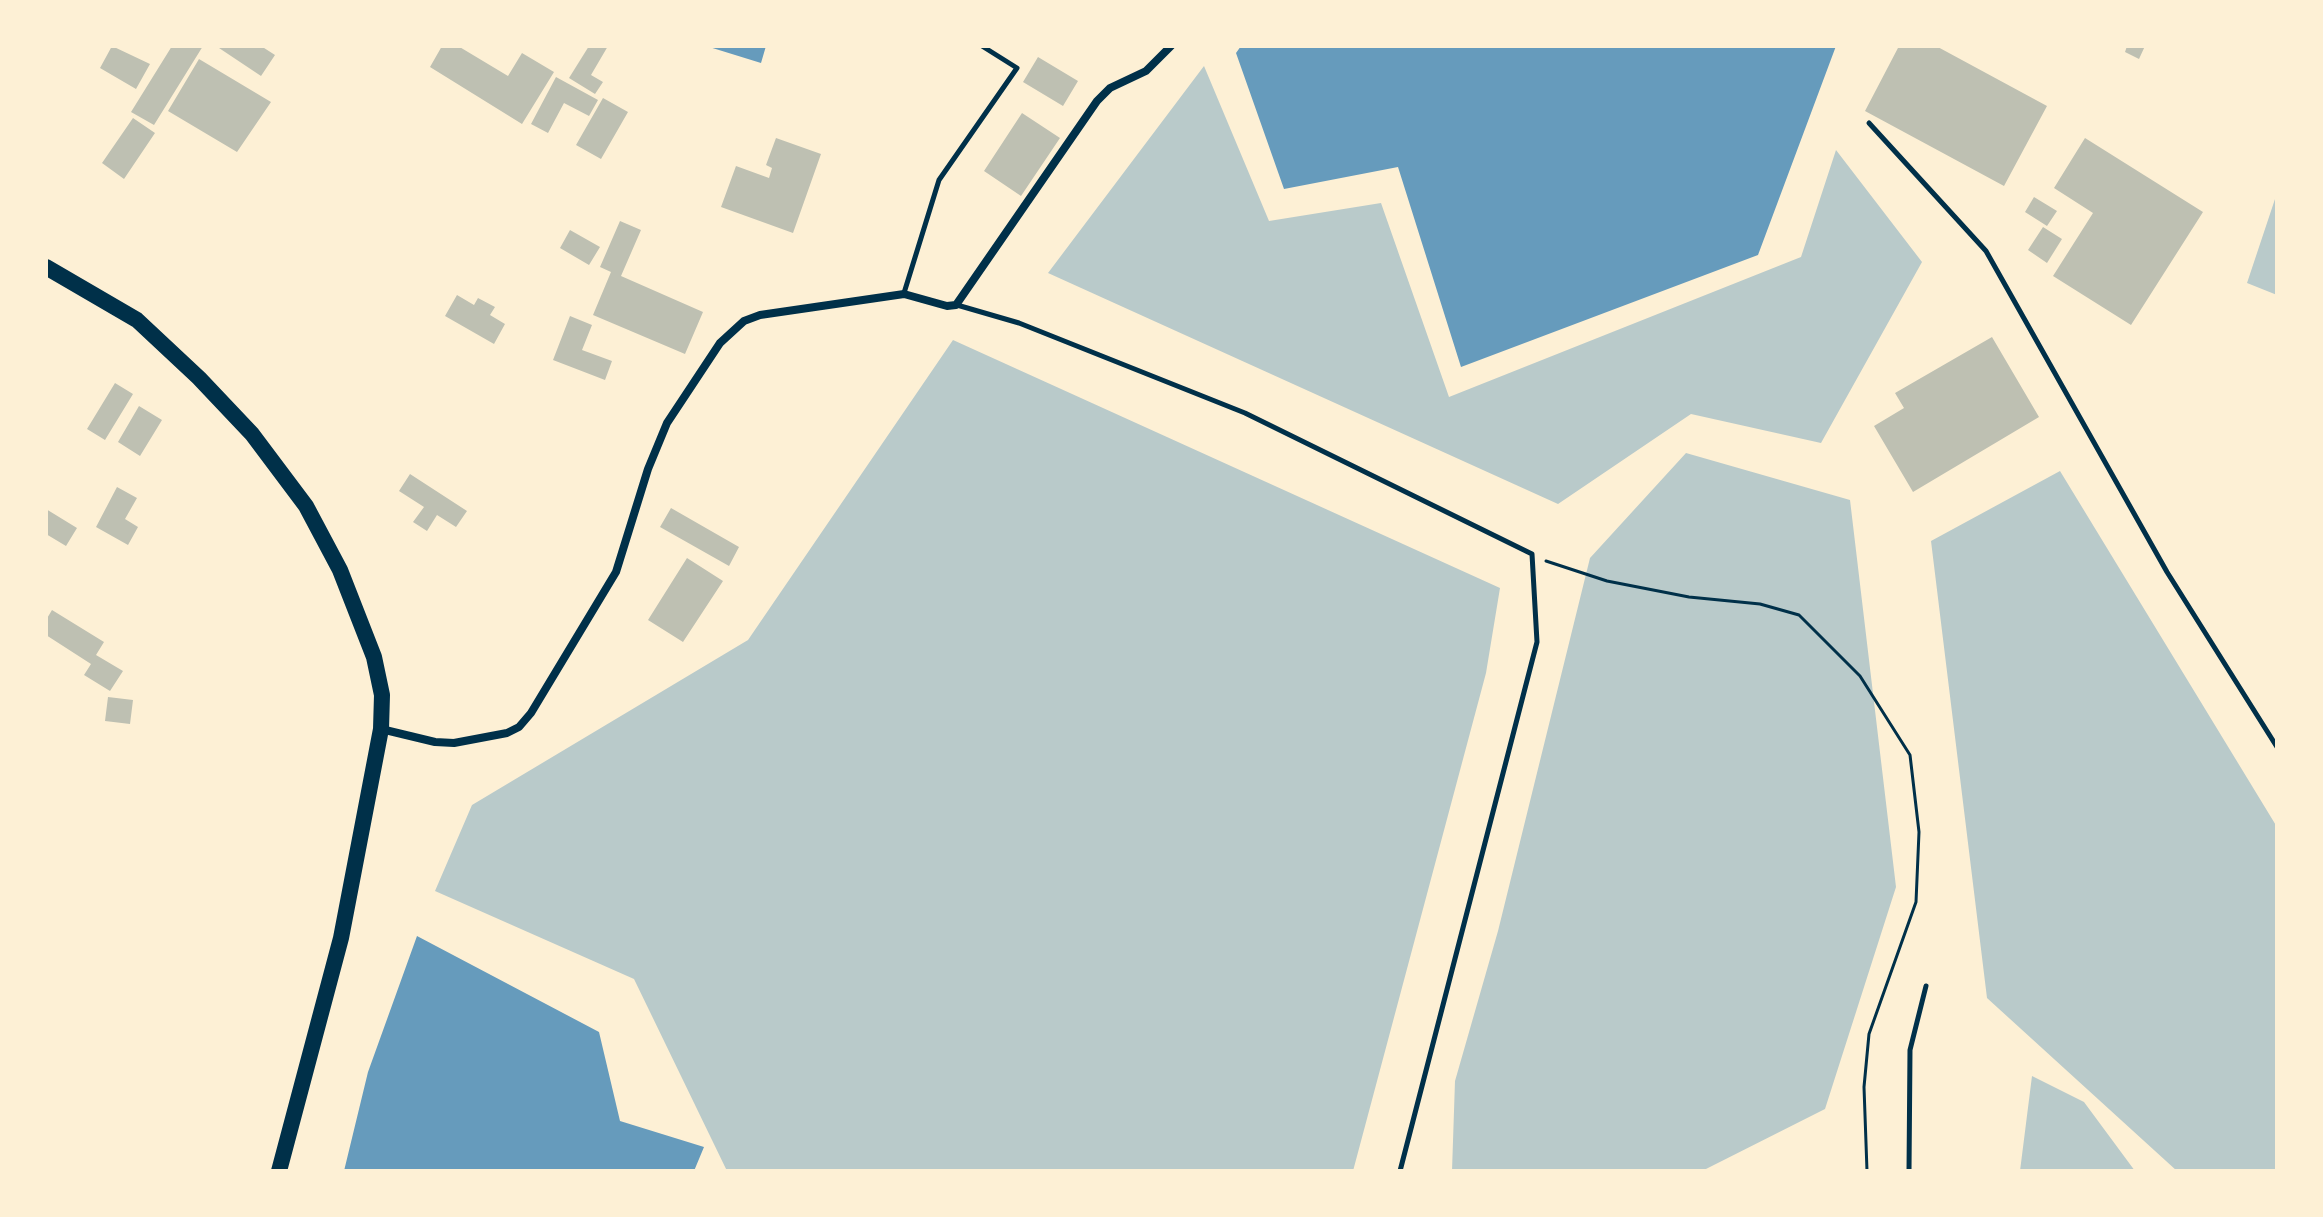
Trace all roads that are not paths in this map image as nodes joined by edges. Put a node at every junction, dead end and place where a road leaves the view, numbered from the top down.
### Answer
1 (982, 46) edge
2 (1171, 46) edge
3 (1869, 123) dead end
4 (46, 267) edge
5 (904, 294) junction
6 (956, 305) junction
7 (381, 729) junction
8 (2277, 747) edge
9 (1926, 986) dead end
10 (279, 1171) edge
11 (1400, 1171) edge
12 (1909, 1171) edge

1 - 5 lane
2 - 6 street
3 - 8 lane
4 - 7 highway
5 - 6 street
5 - 7 street
6 - 11 lane
7 - 10 highway
9 - 12 lane

